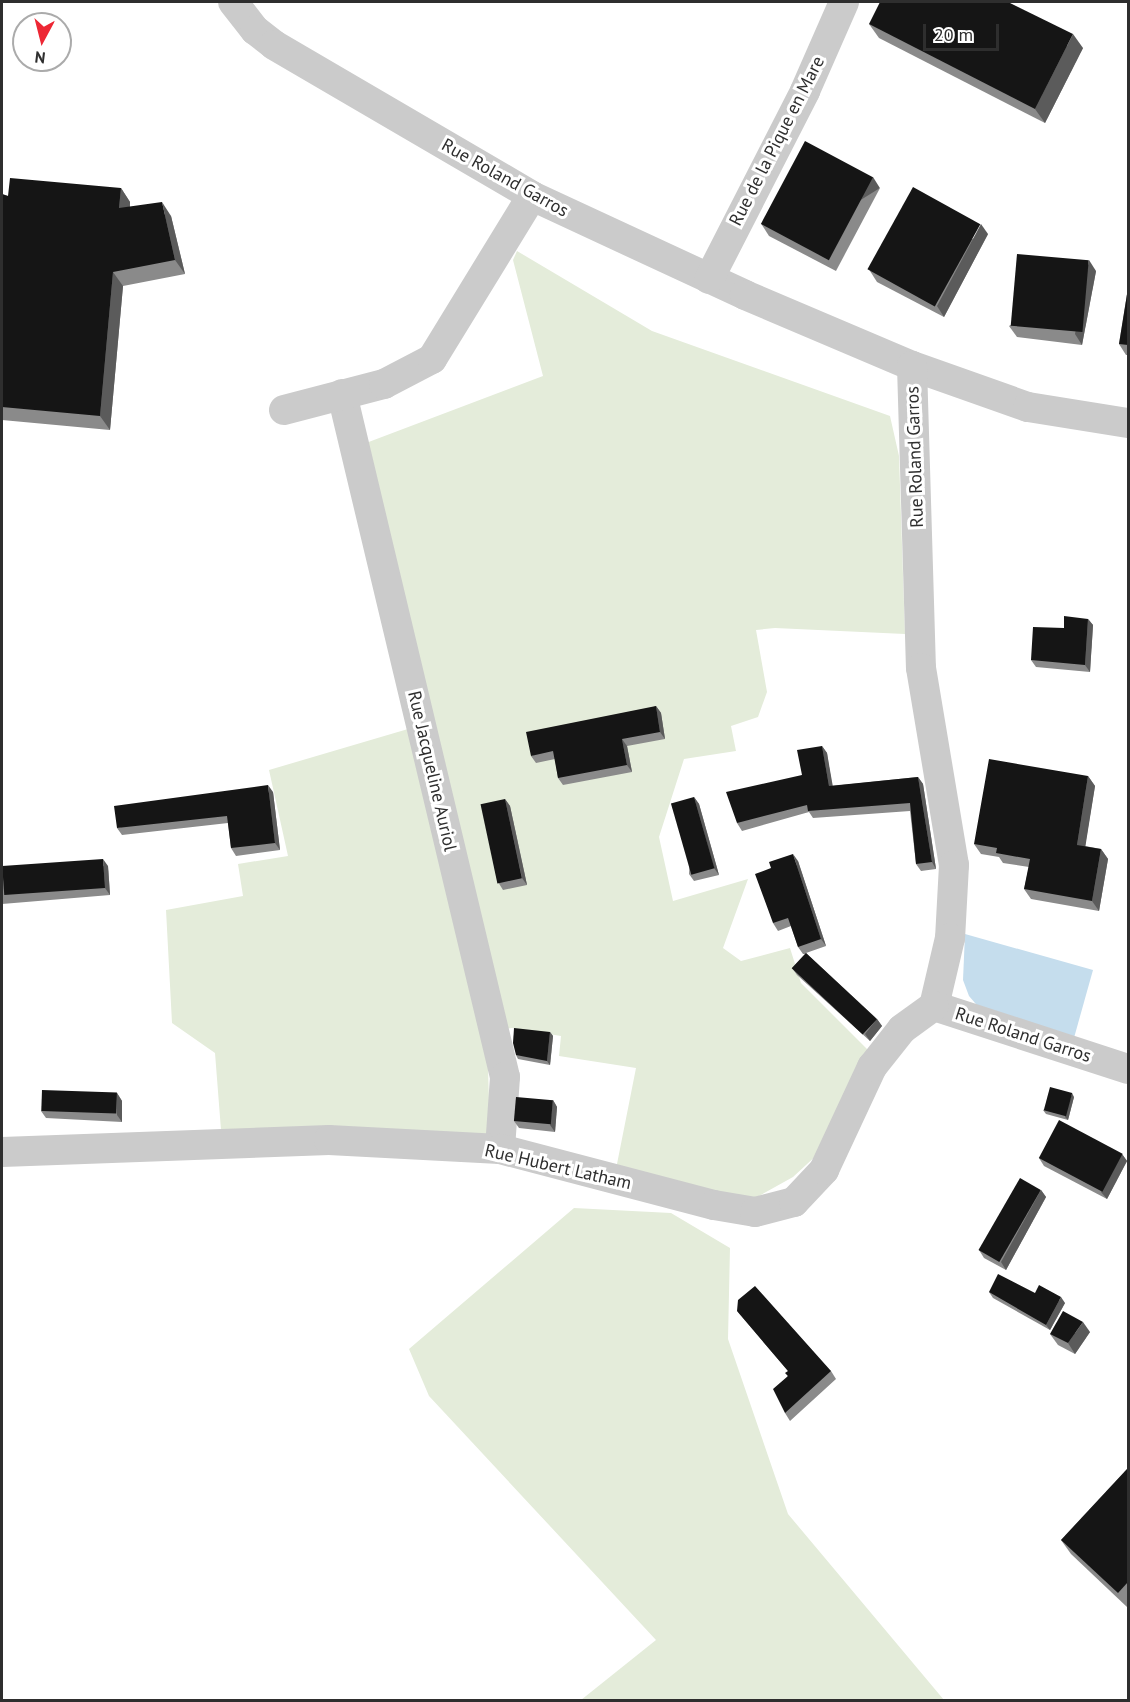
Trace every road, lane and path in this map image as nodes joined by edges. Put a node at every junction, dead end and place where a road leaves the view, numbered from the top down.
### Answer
1 (233, 2) edge
2 (844, 2) edge
3 (532, 196) junction
4 (709, 279) junction
5 (912, 366) junction
6 (342, 394) junction
7 (284, 410) dead end
8 (1128, 423) edge
9 (934, 1006) junction
10 (1128, 1070) edge
11 (500, 1149) junction
12 (2, 1152) edge

1 - 3 street, Rue Roland Garros
2 - 4 street, Rue de la Pique en Mare
3 - 4 street, Rue Roland Garros
3 - 6 street
4 - 5 street, Rue Roland Garros
5 - 8 street
5 - 9 street, Rue Roland Garros
6 - 7 street
6 - 11 street, Rue Jacqueline Auriol
9 - 10 street, Rue Roland Garros
9 - 11 street, Rue Hubert Latham
11 - 12 street, Rue Hubert Latham

